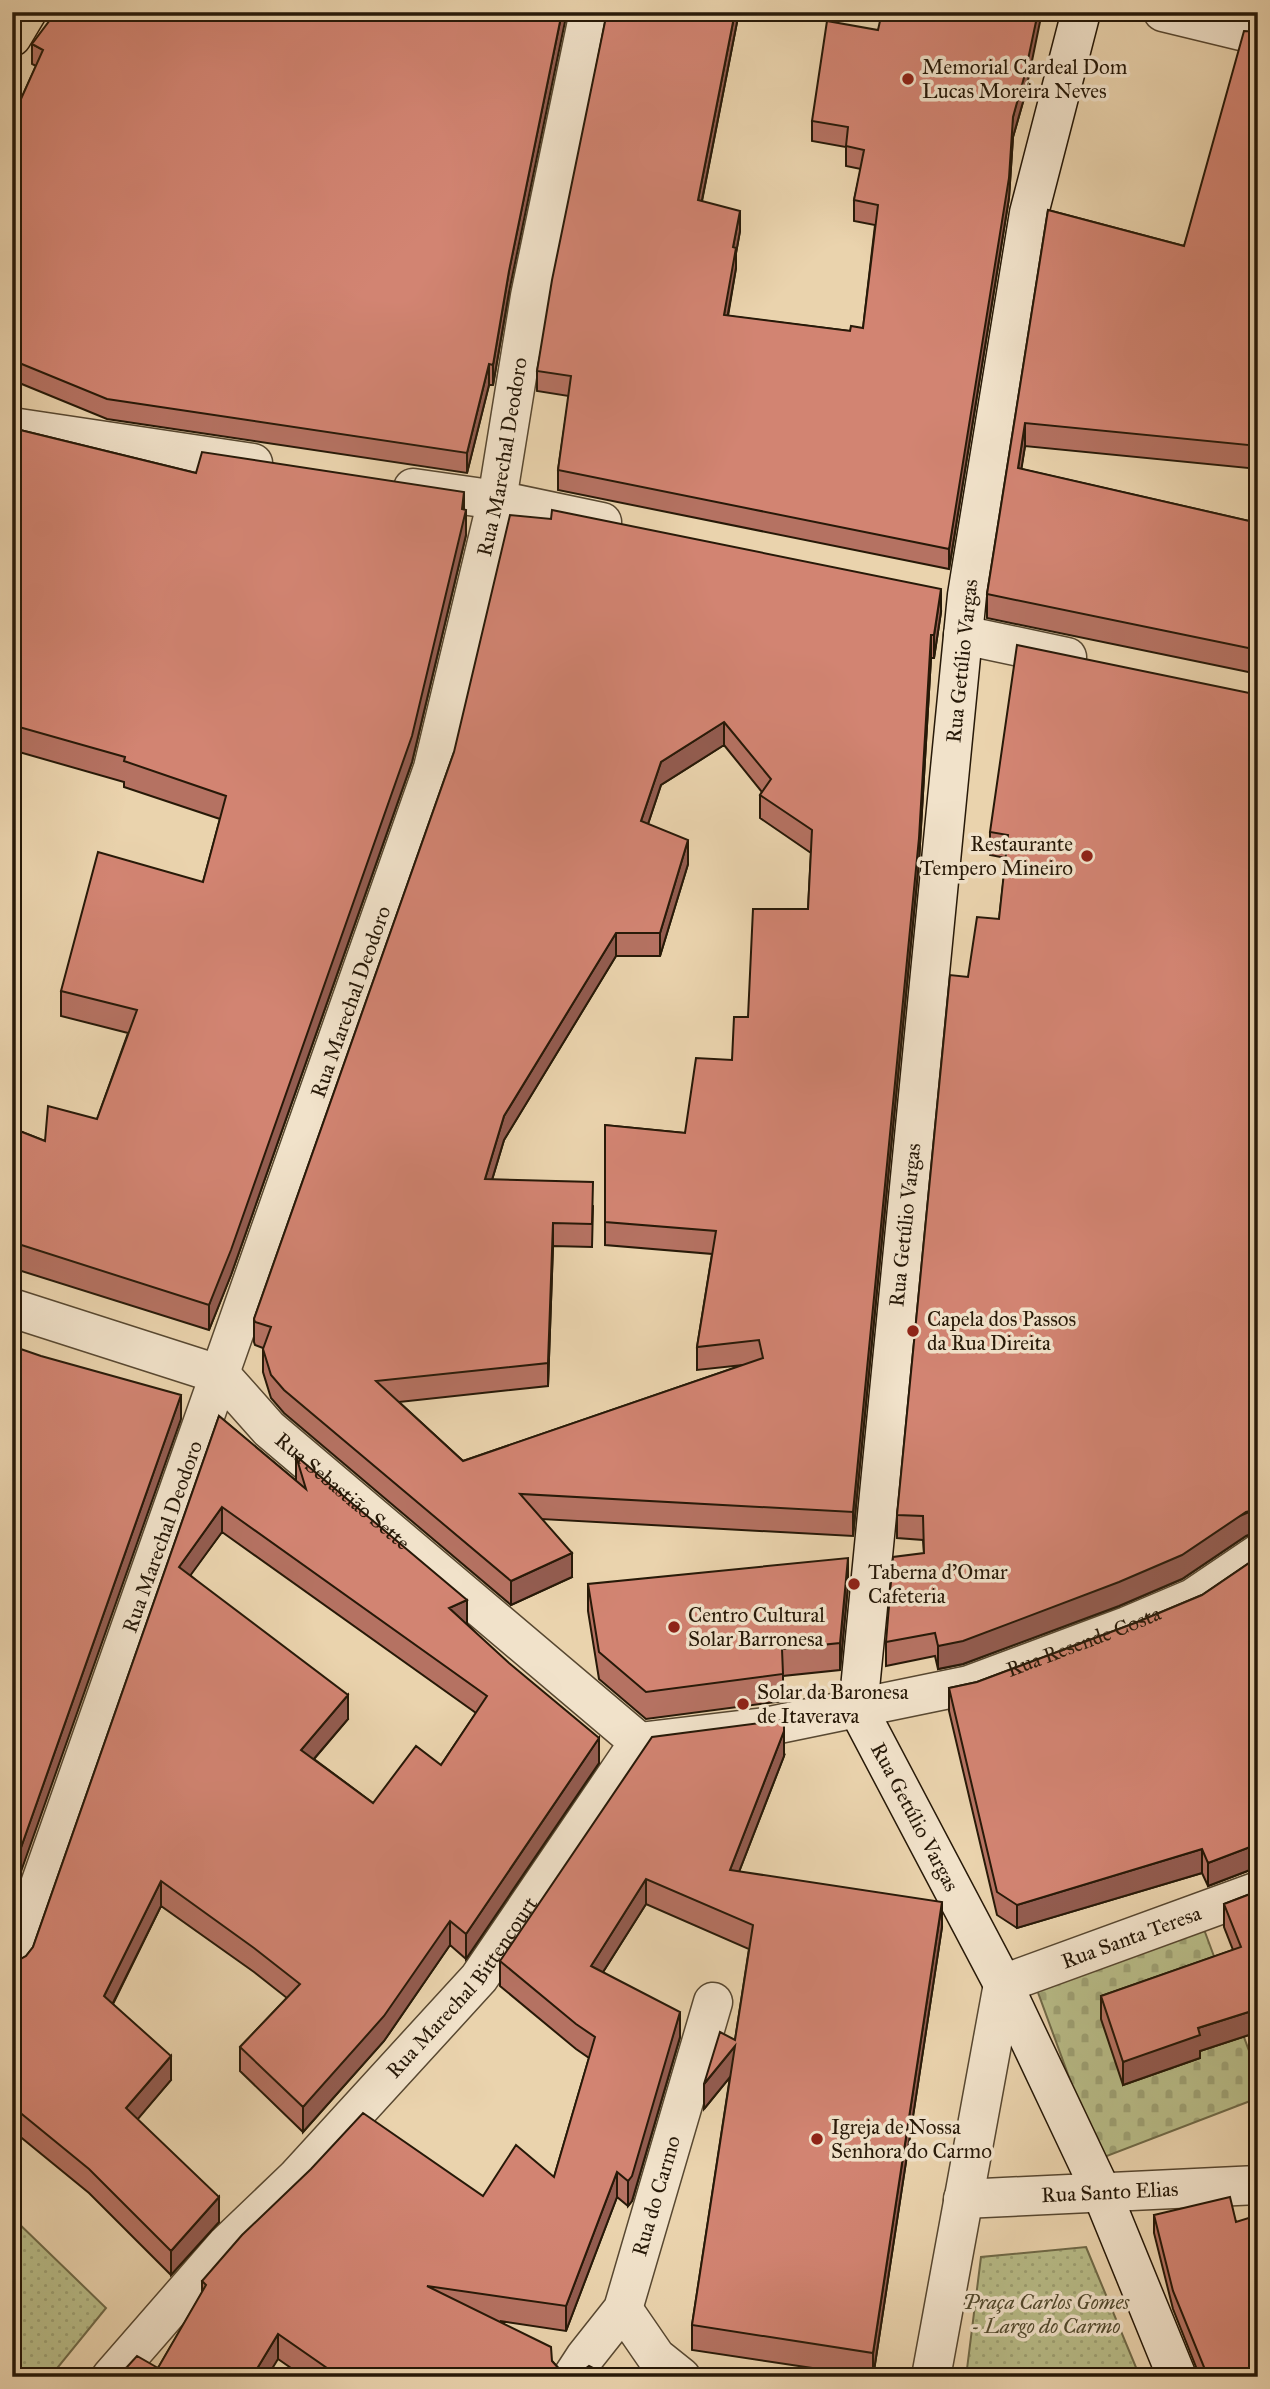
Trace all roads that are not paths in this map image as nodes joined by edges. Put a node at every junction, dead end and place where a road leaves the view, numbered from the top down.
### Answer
1 (27, 12) edge
2 (589, 12) edge
3 (1081, 12) edge
4 (1163, 12) edge
5 (1258, 35) edge
6 (12, 37) edge
7 (12, 427) edge
8 (281, 468) edge
9 (376, 482) edge
10 (497, 500) junction
11 (631, 527) edge
12 (927, 587) edge
13 (967, 595) junction
14 (963, 635) junction
15 (1097, 663) edge
16 (12, 1308) edge
17 (221, 1375) junction
18 (1258, 1554) edge
19 (858, 1709) junction
20 (639, 1742) junction
21 (1258, 1891) edge
22 (12, 1964) edge
23 (1003, 1984) junction
24 (713, 2002) dead end
25 (1258, 2185) edge
26 (1101, 2191) junction
27 (963, 2199) junction
28 (623, 2309) junction
29 (111, 2377) edge
30 (572, 2377) edge
31 (681, 2377) edge
32 (931, 2377) edge
33 (1177, 2377) edge

1 - 6 highway
2 - 10 street, Rua Marechal Deodoro
3 - 13 street, Rua Getúlio Vargas
4 - 5 street
7 - 8 street
9 - 10 street
10 - 11 street
10 - 17 street, Rua Marechal Deodoro
12 - 13 street
13 - 14 street, Rua Getúlio Vargas
14 - 15 street
14 - 19 street, Rua Getúlio Vargas
16 - 17 street
17 - 20 street, Rua Sebastião Sette
17 - 22 street, Rua Marechal Deodoro
18 - 19 street, Rua Resende Costa
19 - 20 street
19 - 23 street, Rua Getúlio Vargas
20 - 29 street, Rua Marechal Bittencourt
21 - 23 street, Rua Santa Teresa
23 - 26 street, Rua Getúlio Vargas
23 - 27 street
24 - 28 street, Rua do Carmo
25 - 26 street, Rua Santo Elias
26 - 27 street, Rua Santo Elias
26 - 33 street, Rua Getúlio Vargas
27 - 32 street
28 - 30 street, Rua do Carmo
28 - 31 street

